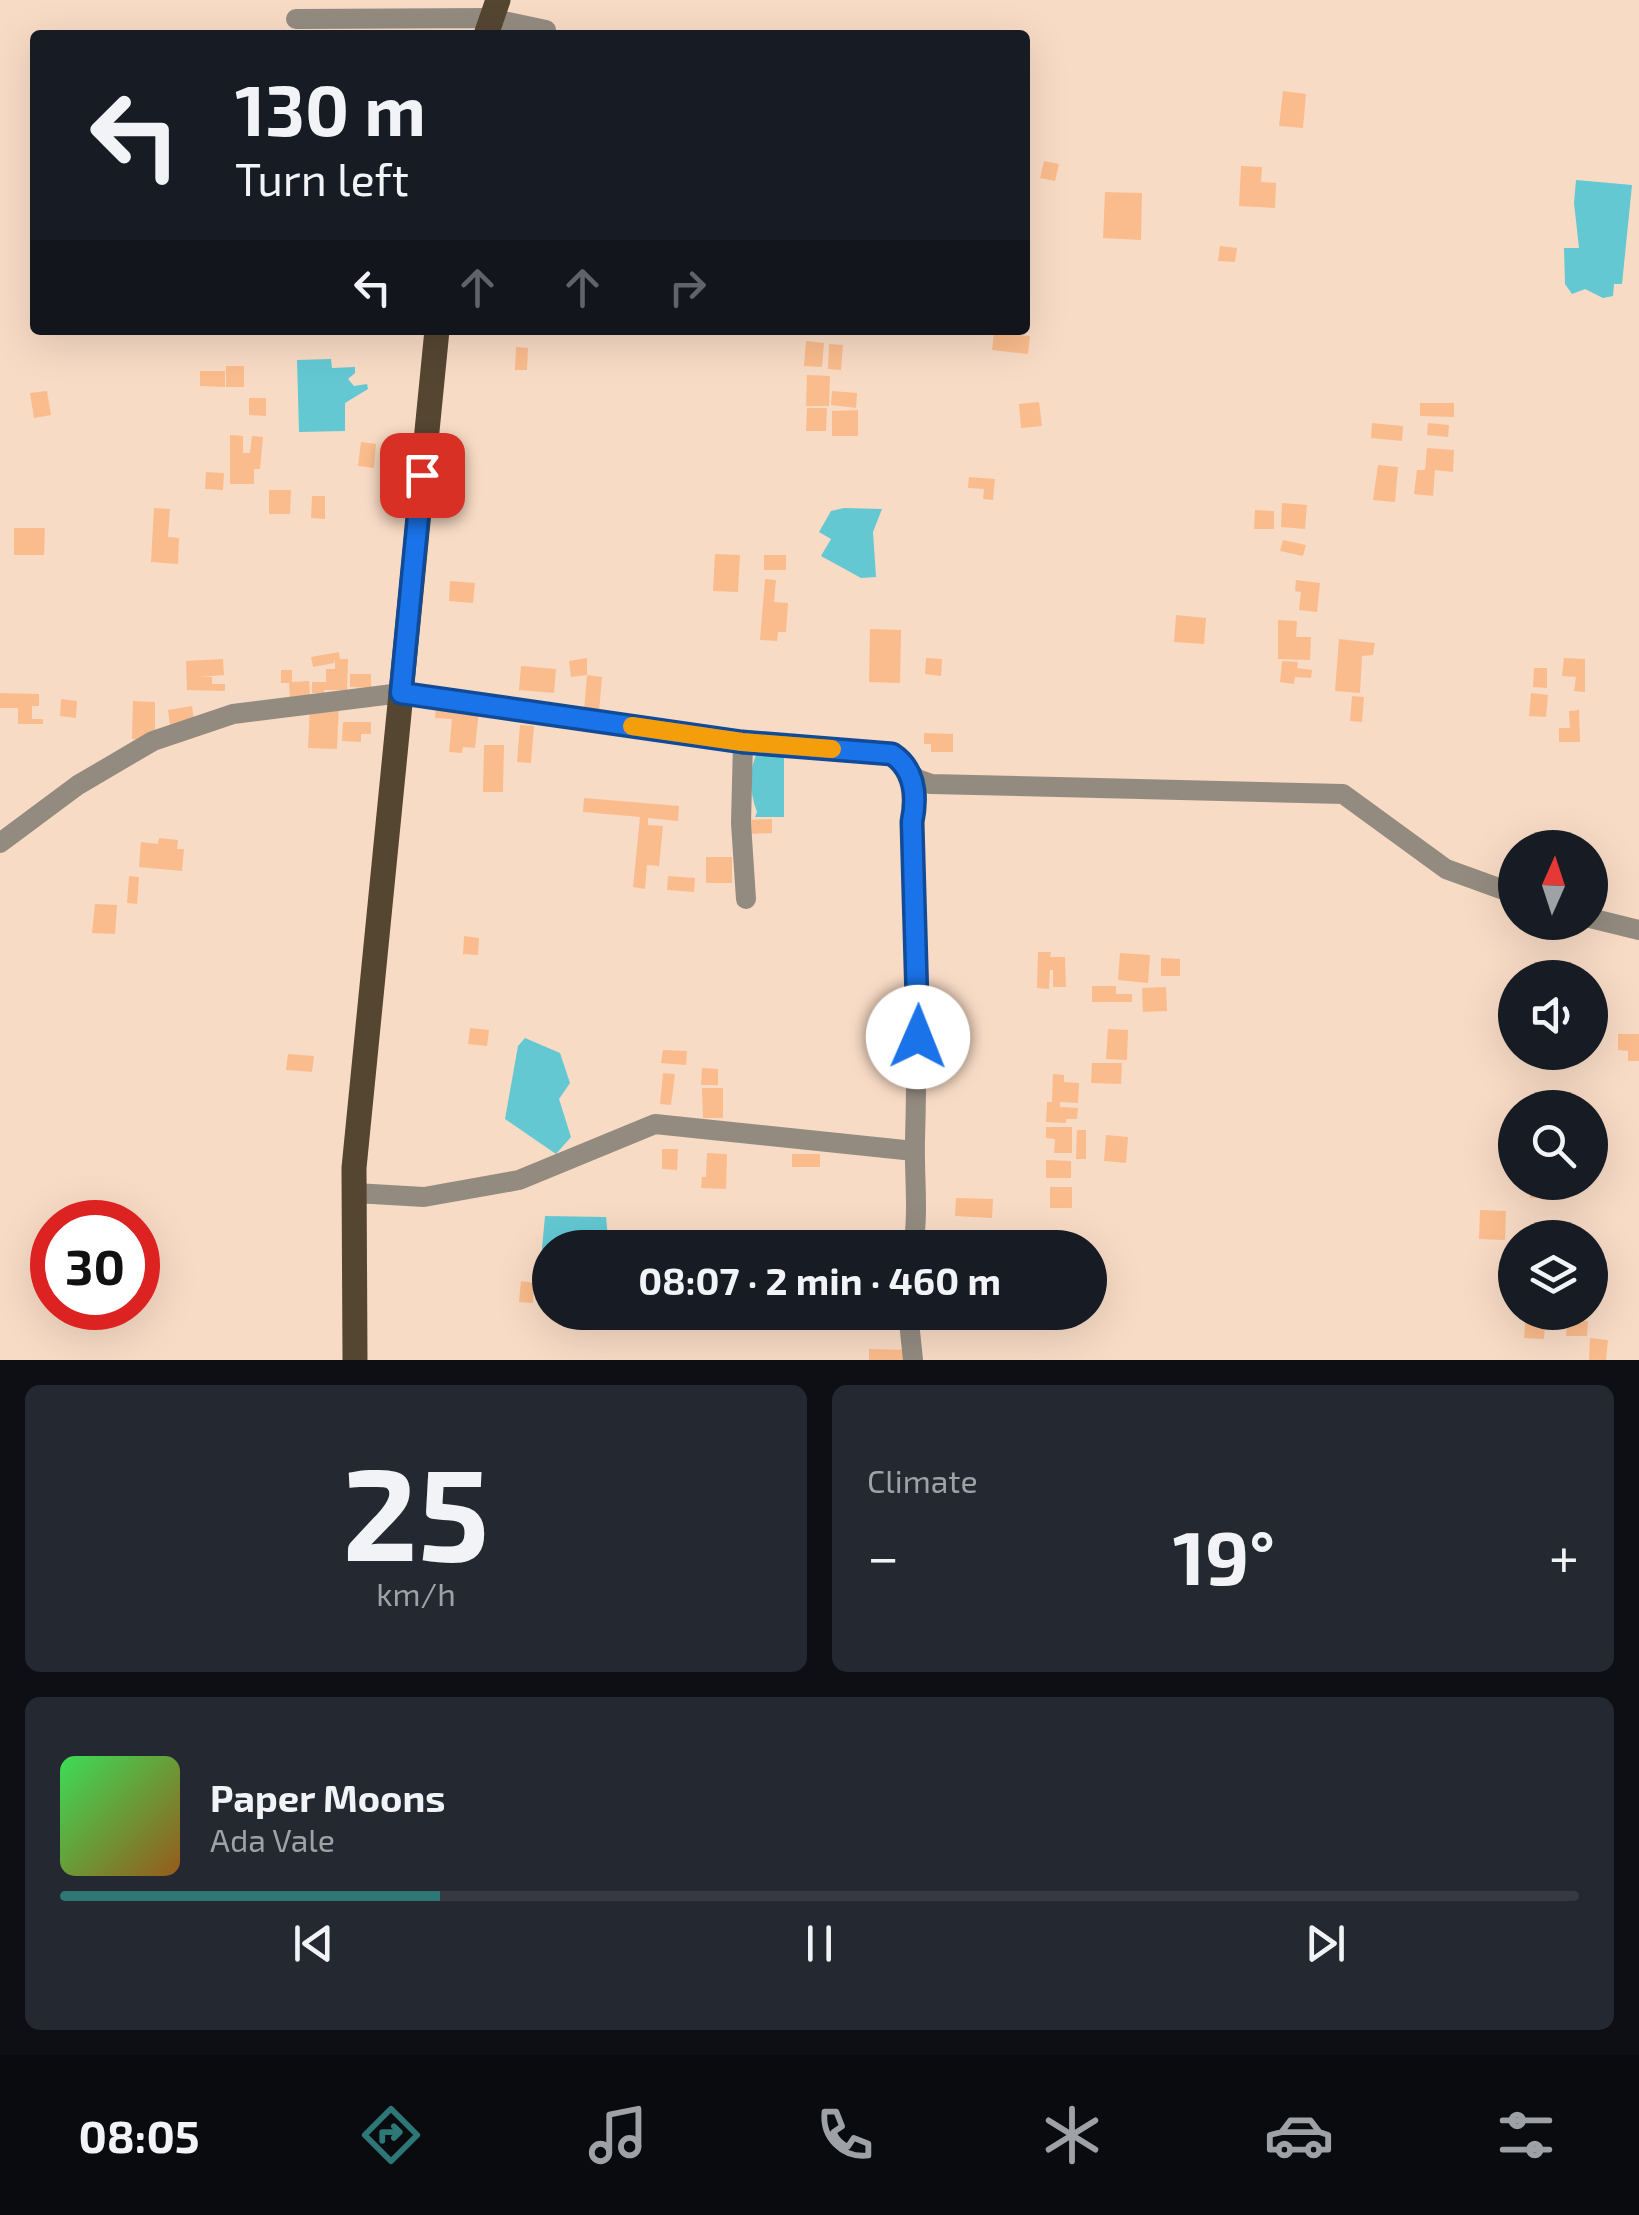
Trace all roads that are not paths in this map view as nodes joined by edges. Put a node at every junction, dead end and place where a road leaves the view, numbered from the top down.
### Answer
1 (296, 18) dead end
2 (491, 18) edge
3 (546, 30) dead end
4 (436, 335) edge
5 (401, 693) junction
6 (742, 742) junction
7 (908, 770) junction
8 (0, 843) edge
9 (1498, 888) edge
10 (746, 899) dead end
11 (1608, 922) edge
12 (1639, 930) edge
13 (914, 1151) junction
14 (354, 1193) junction
15 (916, 1230) edge
16 (910, 1330) edge
17 (355, 1360) edge
18 (913, 1360) edge

1 - 2 street
2 - 3 street
4 - 5 main road
5 - 6 street
5 - 8 street
5 - 14 main road
6 - 7 street
6 - 10 street
7 - 9 street
7 - 13 street
11 - 12 street
13 - 14 street
13 - 15 street
14 - 17 main road
16 - 18 street

